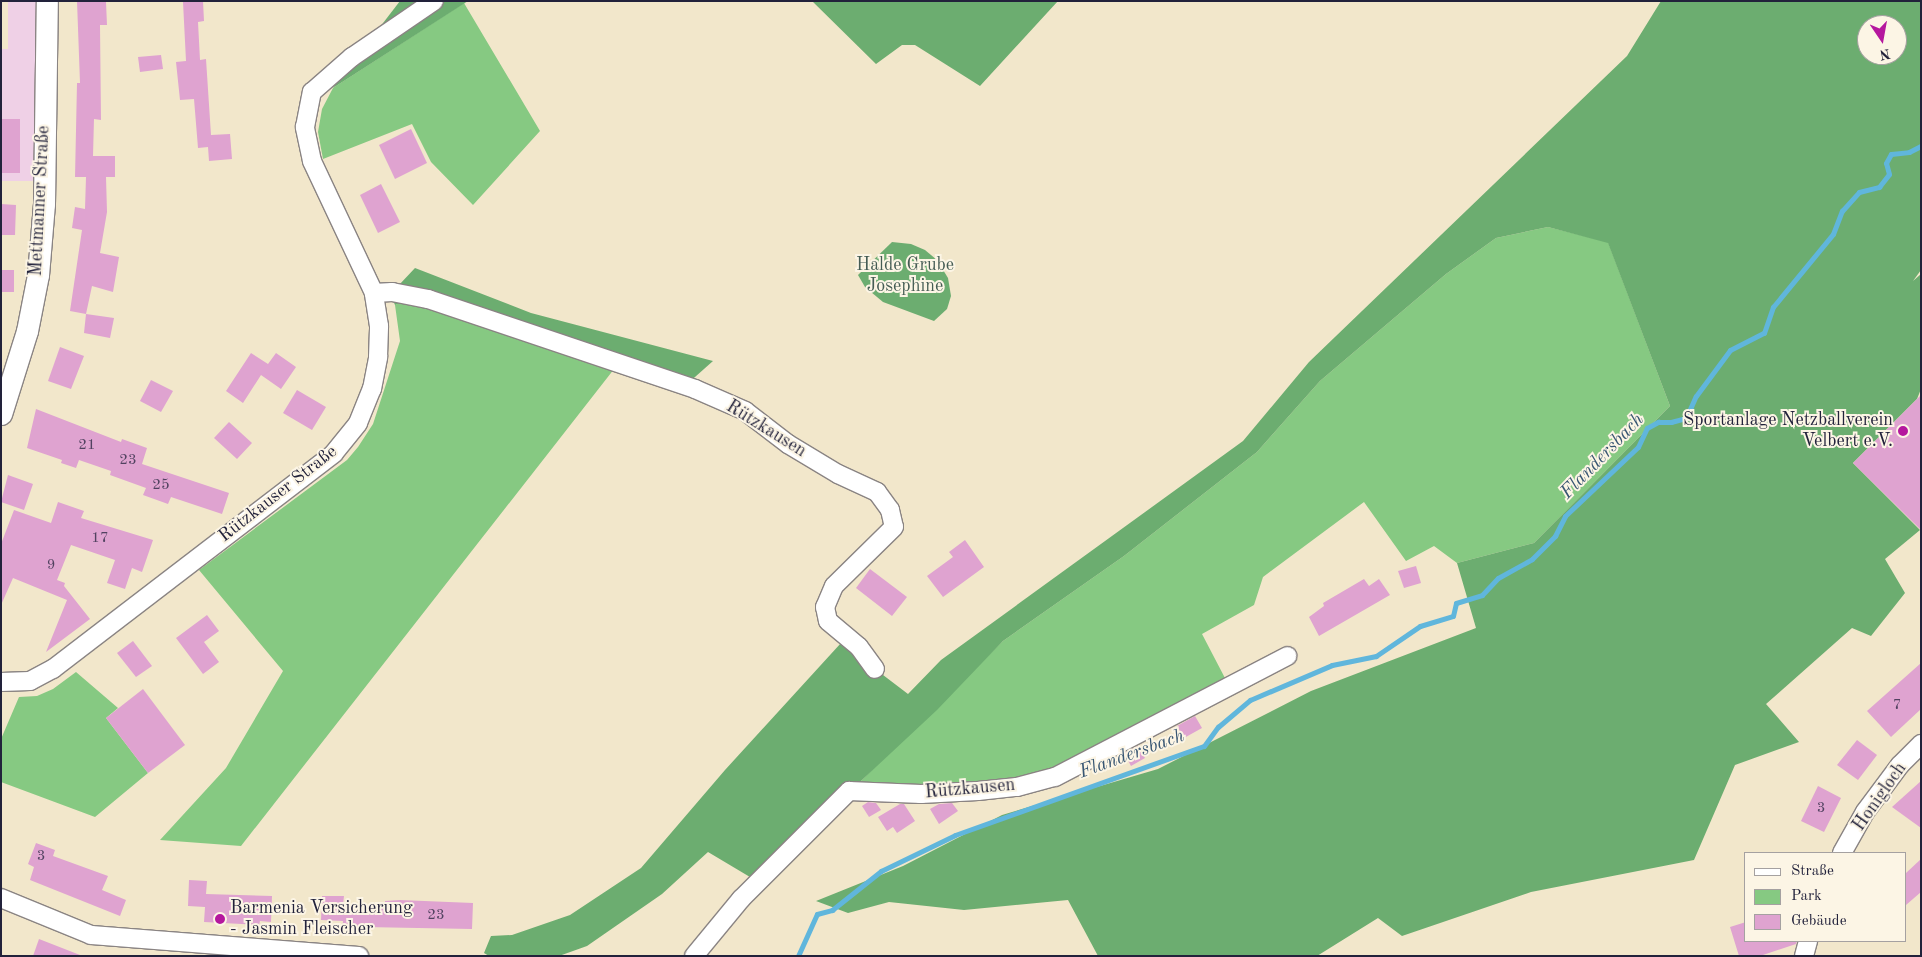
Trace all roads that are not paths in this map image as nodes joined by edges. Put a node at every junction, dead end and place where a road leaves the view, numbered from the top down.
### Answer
1 (47, 1) edge
2 (434, 1) edge
3 (374, 293) junction
4 (3, 402) edge
5 (1287, 656) dead end
6 (875, 669) dead end
7 (1, 682) edge
8 (1921, 744) edge
9 (1843, 852) edge
10 (1, 898) edge
11 (1808, 942) edge
12 (359, 956) edge
13 (694, 956) edge
14 (1804, 956) edge

1 - 4 street, Mettmanner Straße
2 - 3 street, Rützkauser Straße
3 - 6 street, Rützkausen
3 - 7 street, Rützkauser Straße
5 - 13 street, Rützkausen
8 - 9 street, Honigloch
10 - 12 street
11 - 14 street

